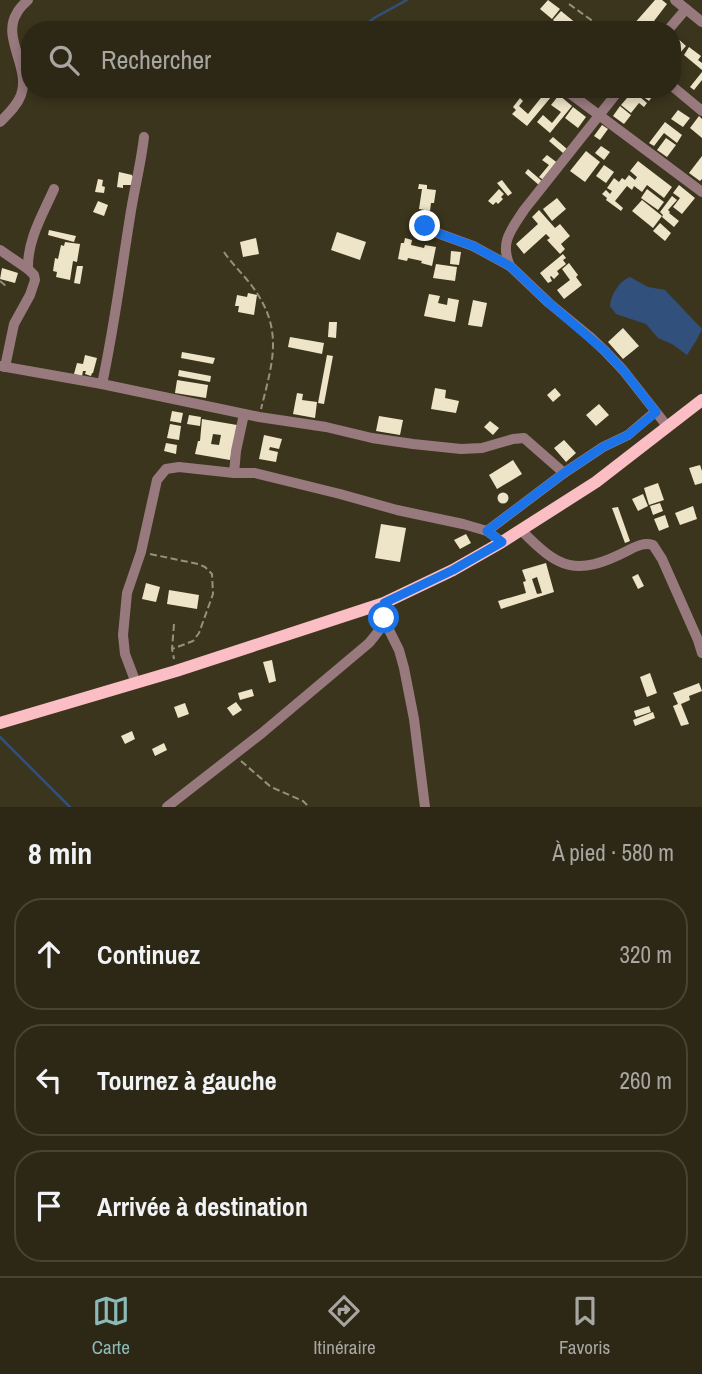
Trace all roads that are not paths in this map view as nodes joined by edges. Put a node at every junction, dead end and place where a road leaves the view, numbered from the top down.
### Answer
1 (28, 0) edge
2 (675, 0) edge
3 (686, 9) junction
4 (676, 21) edge
5 (702, 22) edge
6 (21, 65) edge
7 (681, 94) edge
8 (21, 95) edge
9 (575, 98) edge
10 (613, 98) edge
11 (702, 111) edge
12 (599, 117) junction
13 (0, 122) edge
14 (144, 137) dead end
15 (54, 189) dead end
16 (702, 192) edge
17 (415, 221) dead end
18 (0, 250) edge
19 (510, 266) junction
20 (28, 269) junction
21 (2, 367) edge
22 (102, 384) junction
23 (702, 400) edge
24 (656, 412) junction
25 (244, 414) junction
26 (667, 426) junction
27 (234, 473) junction
28 (564, 473) junction
29 (521, 530) junction
30 (487, 531) junction
31 (502, 542) junction
32 (384, 603) junction
33 (384, 620) junction
34 (702, 653) edge
35 (136, 683) junction
36 (0, 723) edge
37 (167, 807) edge
38 (425, 807) edge

1 - 6 street
2 - 3 street
3 - 4 street
3 - 5 street
7 - 11 street
8 - 13 street
9 - 12 street
10 - 12 street
12 - 16 street
12 - 19 street
14 - 22 street
15 - 20 street
17 - 19 street
18 - 20 street
19 - 24 street
20 - 21 street
21 - 22 street
22 - 25 street
23 - 26 main road
24 - 26 street
24 - 28 street
25 - 27 street
25 - 28 street
26 - 29 main road
27 - 30 street
27 - 35 street
28 - 30 street
29 - 31 main road
29 - 34 street
30 - 31 street
31 - 32 main road
32 - 33 street
32 - 35 main road
33 - 37 street
33 - 38 street
35 - 36 main road

